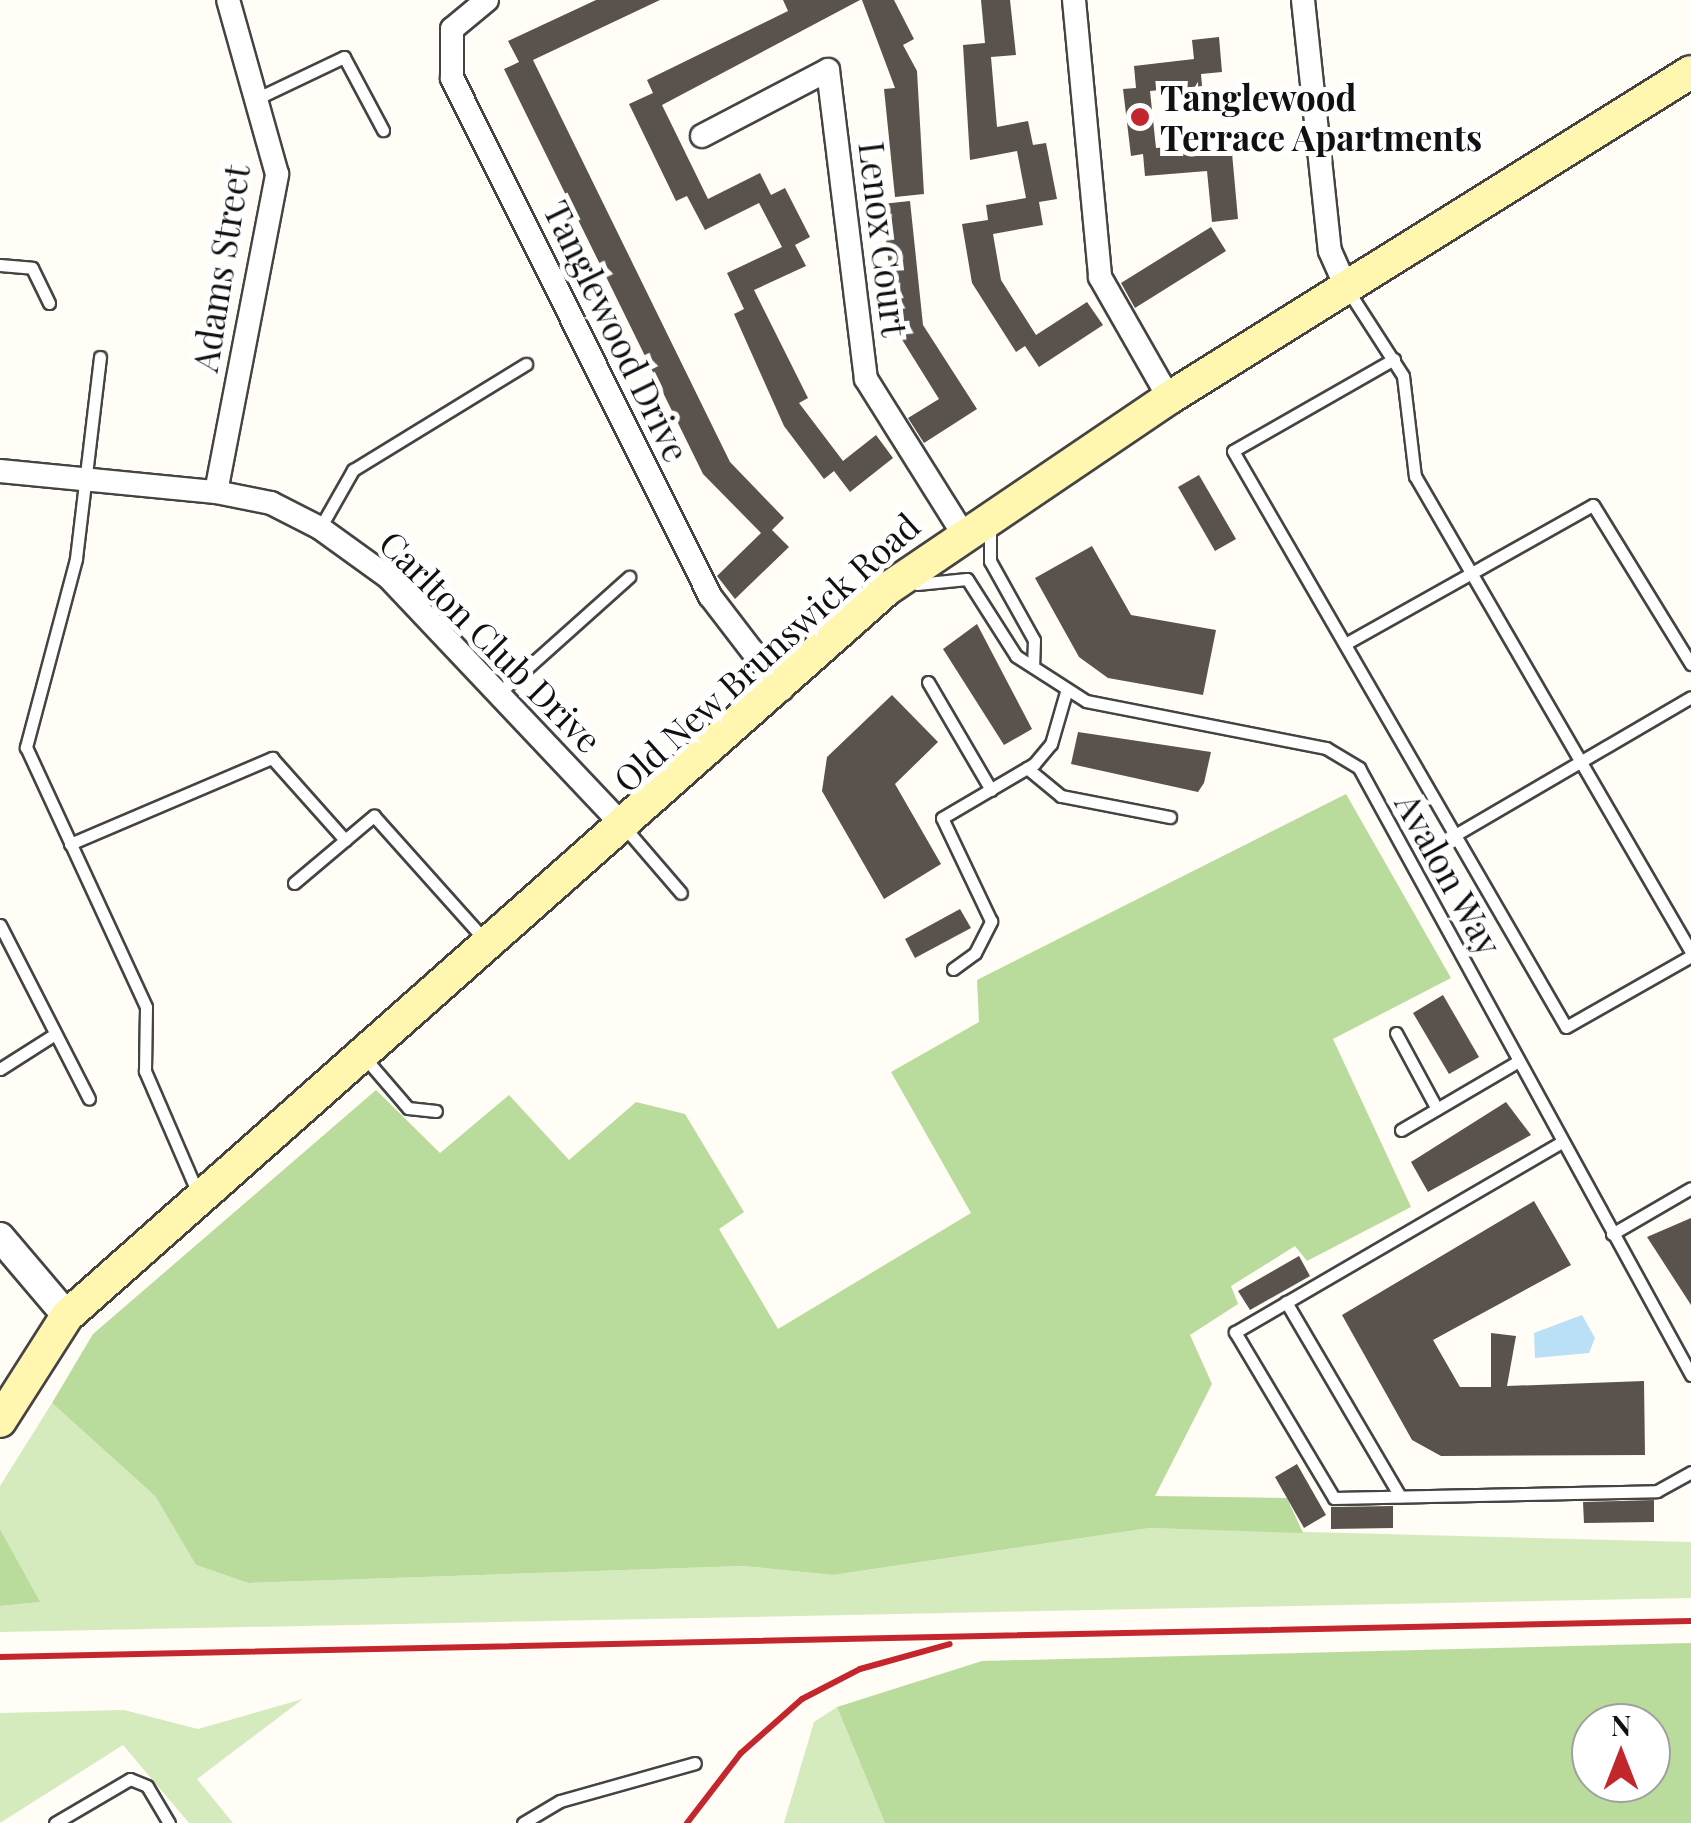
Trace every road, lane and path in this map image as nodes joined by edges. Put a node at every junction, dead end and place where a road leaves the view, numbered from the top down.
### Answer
1 (228, 0) edge
2 (487, 0) edge
3 (1074, 0) edge
4 (1303, 0) edge
5 (1691, 72) edge
6 (260, 97) junction
7 (382, 130) dead end
8 (702, 136) dead end
9 (0, 265) edge
10 (1345, 286) junction
11 (49, 304) dead end
12 (100, 357) dead end
13 (1394, 359) junction
14 (526, 364) dead end
15 (1169, 398) junction
16 (0, 471) edge
17 (87, 476) junction
18 (216, 492) junction
19 (992, 513) junction
20 (320, 528) junction
21 (962, 532) junction
22 (1470, 572) junction
23 (629, 577) dead end
24 (873, 602) junction
25 (1345, 644) junction
26 (1032, 663) junction
27 (1691, 664) edge
28 (928, 682) dead end
29 (782, 690) junction
30 (1066, 692) junction
31 (498, 694) junction
32 (1691, 697) edge
33 (1580, 762) junction
34 (1027, 768) junction
35 (991, 790) junction
36 (1170, 817) dead end
37 (626, 829) junction
38 (1455, 835) junction
39 (345, 840) junction
40 (70, 844) junction
41 (294, 883) dead end
42 (681, 893) dead end
43 (0, 925) edge
44 (490, 946) junction
45 (1691, 954) edge
46 (953, 969) dead end
47 (1396, 1033) dead end
48 (55, 1034) junction
49 (364, 1057) junction
50 (1514, 1063) junction
51 (0, 1069) edge
52 (89, 1099) dead end
53 (1437, 1109) junction
54 (436, 1111) dead end
55 (1401, 1130) dead end
56 (1560, 1143) junction
57 (1691, 1188) edge
58 (201, 1200) junction
59 (1612, 1234) junction
60 (0, 1237) edge
61 (1286, 1302) junction
62 (67, 1316) junction
63 (1691, 1374) edge
64 (0, 1421) edge
65 (1691, 1472) edge
66 (1400, 1496) junction
67 (695, 1763) dead end
68 (165, 1822) edge
69 (55, 1823) edge
70 (523, 1823) edge

1 - 6 street, Adams Street
2 - 29 street, Tanglewood Drive
3 - 15 street
4 - 10 street
5 - 10 main road, Old New Brunswick Road
6 - 7 lane
6 - 18 street, Adams Street
8 - 21 street, Lenox Court
9 - 11 lane
10 - 13 lane
10 - 15 main road, Old New Brunswick Road
12 - 17 lane
13 - 22 lane
13 - 25 lane
14 - 20 lane
15 - 19 main road, Old New Brunswick Road
16 - 17 street, Carlton Club Drive
17 - 18 street, Carlton Club Drive
17 - 40 lane
18 - 20 street, Carlton Club Drive
19 - 21 main road, Old New Brunswick Road
19 - 26 lane
20 - 31 street, Carlton Club Drive
21 - 24 main road, Old New Brunswick Road
22 - 25 lane
22 - 27 lane
22 - 33 lane
23 - 31 lane
24 - 26 lane, Avalon Way
24 - 29 main road, Old New Brunswick Road
25 - 38 lane
26 - 30 lane, Avalon Way
28 - 35 lane
29 - 37 main road, Old New Brunswick Road
30 - 34 lane
30 - 50 lane, Avalon Way
31 - 37 street, Carlton Club Drive
32 - 33 lane
33 - 38 lane
33 - 45 lane
34 - 35 lane
34 - 36 lane
35 - 46 lane
37 - 42 lane
37 - 44 main road, Old New Brunswick Road
38 - 45 lane
39 - 40 lane
39 - 41 lane
39 - 44 lane
40 - 58 lane
43 - 48 lane
44 - 49 main road, Old New Brunswick Road
47 - 53 lane
48 - 51 lane
48 - 52 lane
49 - 54 lane
49 - 58 main road, Old New Brunswick Road
50 - 53 lane
50 - 56 lane, Avalon Way
53 - 55 lane
56 - 59 lane, Avalon Way
56 - 61 lane
57 - 59 lane
58 - 62 main road, Old New Brunswick Road
59 - 63 lane, Avalon Way
60 - 62 street
61 - 66 lane
61 - 66 lane
62 - 64 main road, Old New Brunswick Road
65 - 66 lane
67 - 70 lane
68 - 69 lane

